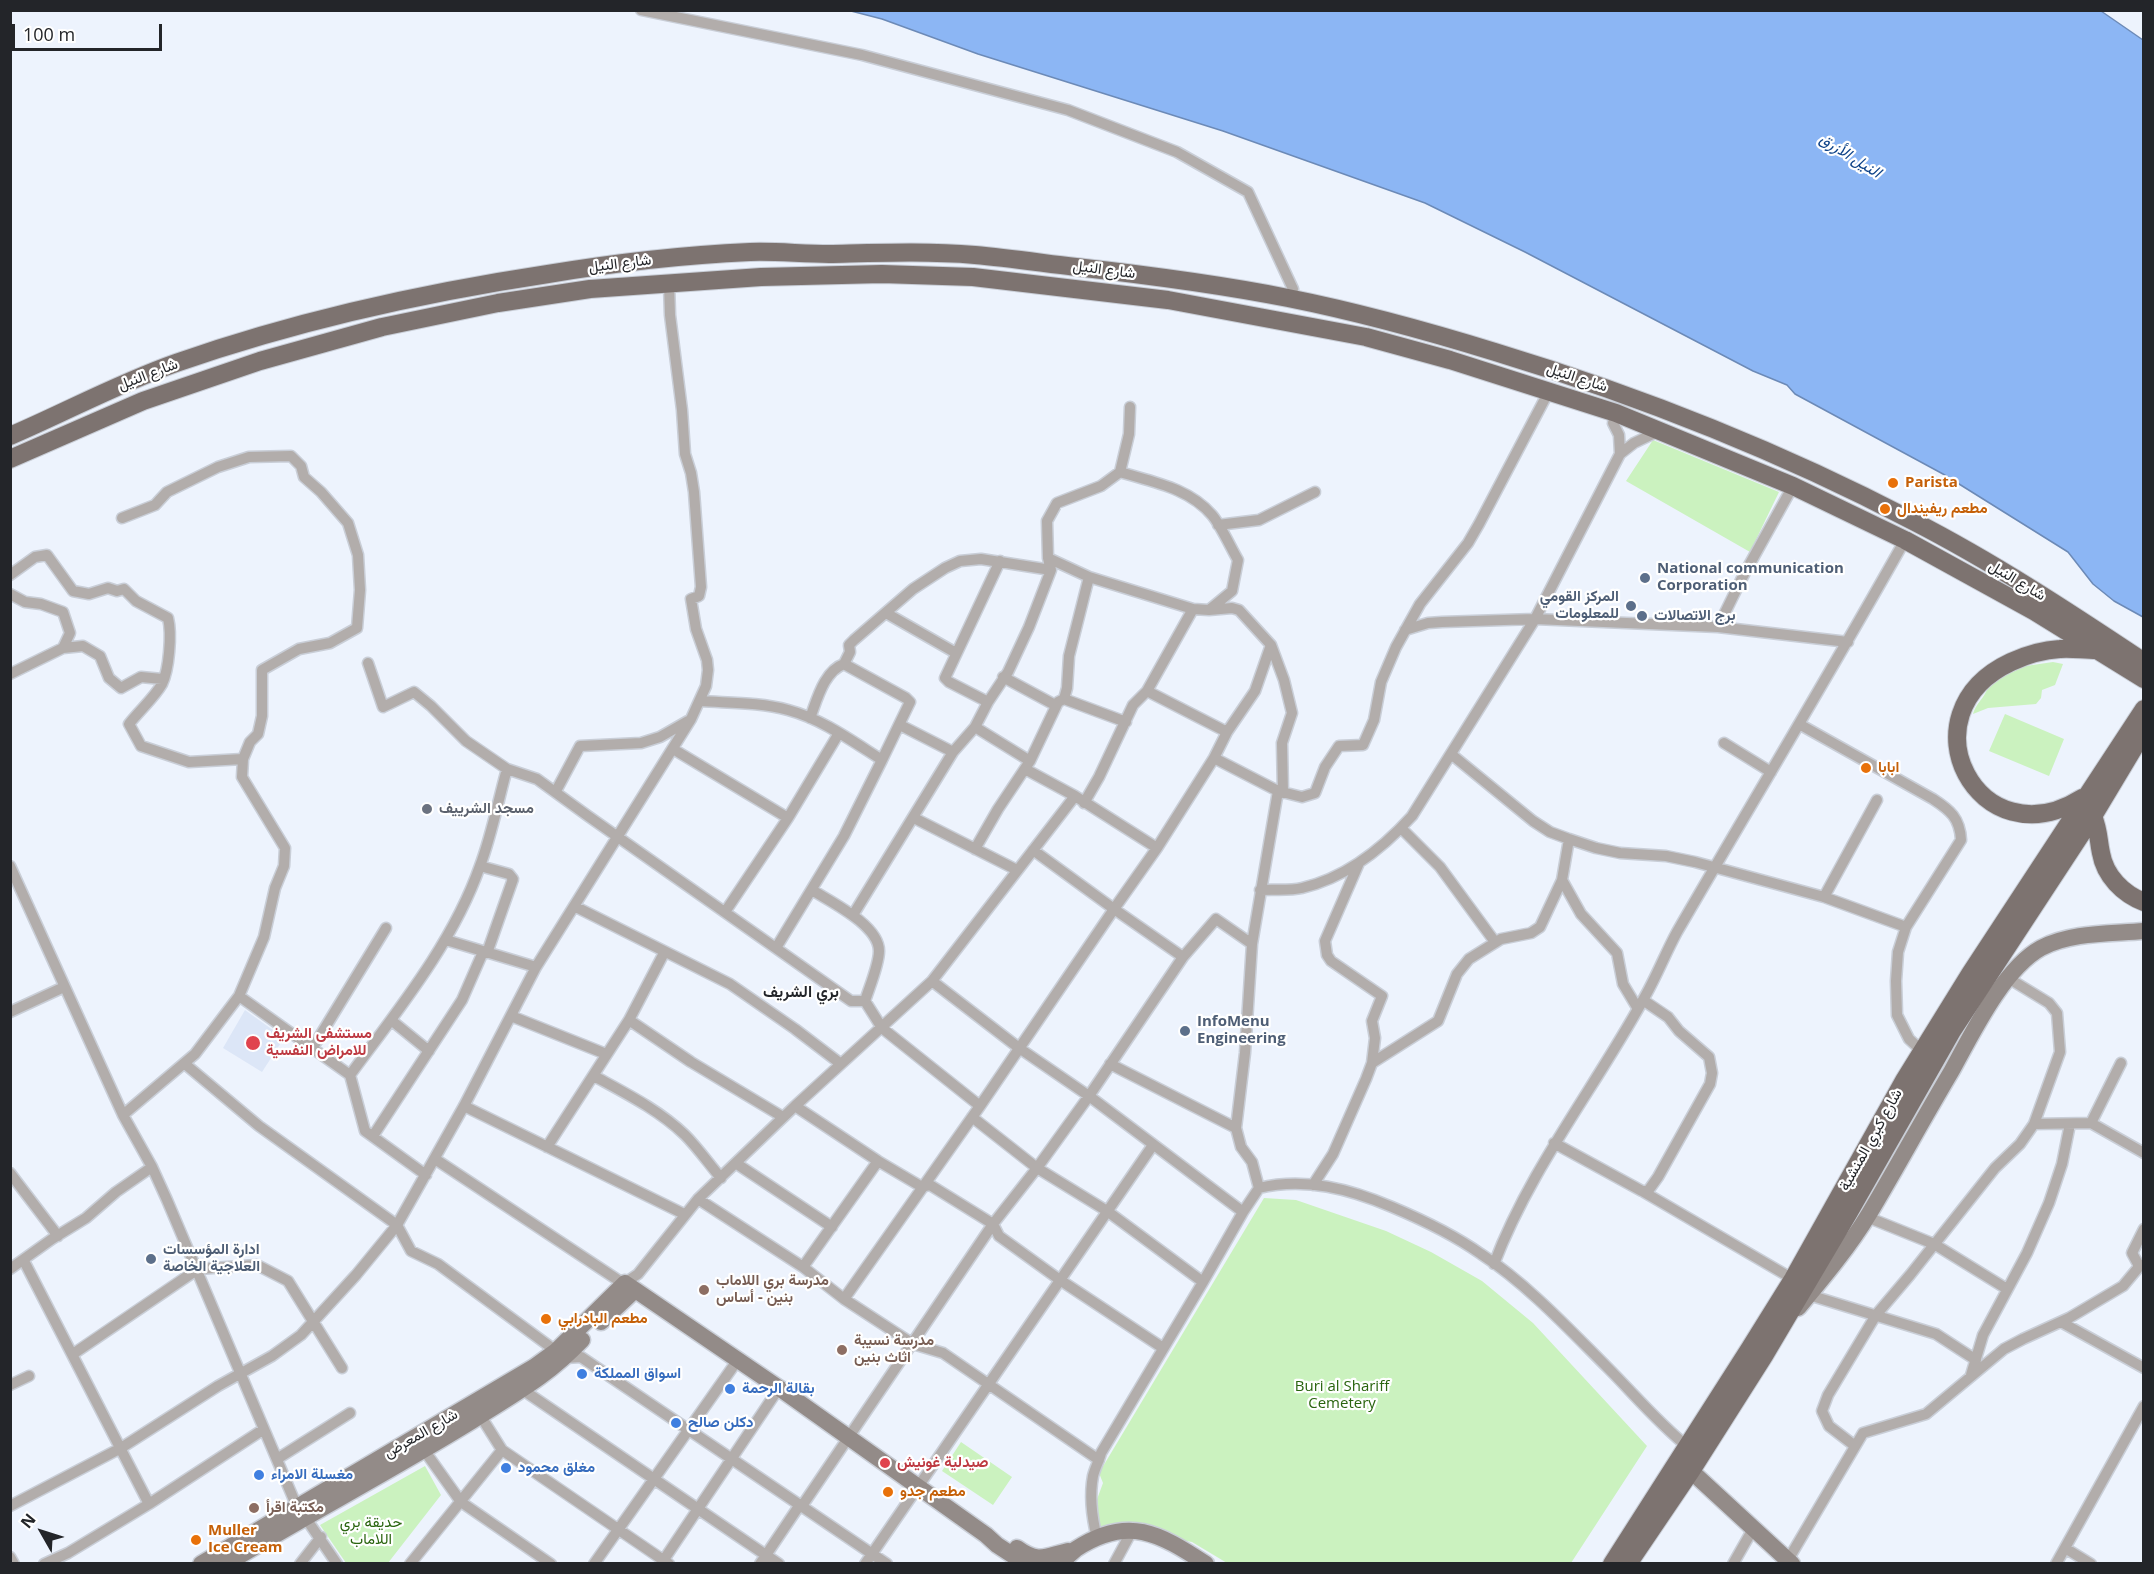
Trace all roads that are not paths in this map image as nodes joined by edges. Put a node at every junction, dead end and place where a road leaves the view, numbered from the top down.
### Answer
1 (641, 10) edge
2 (759, 252) junction
3 (792, 253) junction
4 (792, 276) junction
5 (761, 277) junction
6 (1176, 279) junction
7 (669, 284) junction
8 (1213, 285) junction
9 (1290, 298) junction
10 (1168, 300) junction
11 (1206, 306) junction
12 (1549, 391) junction
13 (1130, 407) dead end
14 (1616, 412) junction
15 (1661, 430) junction
16 (10, 435) edge
17 (1620, 454) junction
18 (10, 459) edge
19 (1120, 472) junction
20 (1793, 486) junction
21 (1315, 492) dead end
22 (122, 518) dead end
23 (1218, 525) junction
24 (1905, 540) junction
25 (1048, 558) junction
26 (1000, 561) junction
27 (1050, 570) junction
28 (10, 575) edge
29 (1089, 577) junction
30 (10, 594) edge
31 (1193, 609) junction
32 (1209, 610) junction
33 (886, 613) junction
34 (1535, 619) junction
35 (1718, 627) junction
36 (1405, 630) junction
37 (1848, 642) junction
38 (1270, 645) junction
39 (63, 648) junction
40 (2098, 650) junction
41 (956, 653) junction
42 (2144, 662) edge
43 (368, 663) dead end
44 (844, 664) junction
45 (10, 674) edge
46 (1003, 677) junction
47 (2144, 679) edge
48 (162, 683) junction
49 (1147, 691) junction
50 (700, 701) junction
51 (988, 702) junction
52 (1060, 702) junction
53 (810, 718) junction
54 (691, 719) junction
55 (2141, 720) edge
56 (1126, 722) junction
57 (1799, 724) junction
58 (900, 725) junction
59 (975, 727) junction
60 (1227, 732) junction
61 (839, 733) junction
62 (1724, 743) dead end
63 (673, 749) junction
64 (953, 752) junction
65 (1451, 754) junction
66 (1214, 758) junction
67 (243, 759) junction
68 (882, 760) junction
69 (1028, 765) junction
70 (507, 769) junction
71 (1772, 772) junction
72 (556, 791) junction
73 (1280, 792) junction
74 (2086, 796) junction
75 (1079, 799) junction
76 (1877, 800) dead end
77 (2093, 816) junction
78 (788, 818) junction
79 (914, 818) junction
80 (1401, 828) junction
81 (618, 837) junction
82 (1569, 840) junction
83 (1156, 848) junction
84 (975, 849) junction
85 (1033, 850) junction
86 (1359, 862) junction
87 (10, 866) edge
88 (480, 866) junction
89 (1715, 868) junction
90 (1017, 870) junction
91 (1562, 880) junction
92 (812, 890) junction
93 (1260, 890) junction
94 (1824, 897) junction
95 (2144, 902) edge
96 (574, 906) junction
97 (1114, 909) junction
98 (725, 912) junction
99 (853, 915) junction
100 (1906, 927) junction
101 (386, 928) dead end
102 (2144, 931) edge
103 (446, 940) junction
104 (1495, 942) junction
105 (1252, 944) junction
106 (776, 948) junction
107 (485, 953) junction
108 (664, 953) junction
109 (1183, 957) junction
110 (536, 967) junction
111 (2008, 978) junction
112 (932, 981) junction
113 (64, 987) junction
114 (238, 996) junction
115 (865, 1001) junction
116 (1641, 1004) junction
117 (10, 1012) edge
118 (511, 1016) junction
119 (391, 1020) junction
120 (629, 1020) junction
121 (882, 1028) junction
122 (1019, 1048) junction
123 (312, 1049) junction
124 (429, 1051) junction
125 (1922, 1051) junction
126 (606, 1054) junction
127 (1372, 1063) junction
128 (2121, 1063) dead end
129 (185, 1064) junction
130 (841, 1064) junction
131 (1110, 1064) junction
132 (350, 1075) junction
133 (594, 1076) junction
134 (1089, 1096) junction
135 (465, 1106) junction
136 (795, 1106) junction
137 (980, 1106) junction
138 (123, 1115) junction
139 (783, 1117) junction
140 (972, 1117) junction
141 (2091, 1123) junction
142 (2034, 1124) junction
143 (2070, 1124) junction
144 (1236, 1128) junction
145 (373, 1136) junction
146 (1554, 1143) junction
147 (1153, 1145) junction
148 (547, 1147) junction
149 (2144, 1153) edge
150 (435, 1160) junction
151 (878, 1161) junction
152 (737, 1164) junction
153 (152, 1167) junction
154 (1037, 1168) junction
155 (10, 1173) edge
156 (426, 1175) junction
157 (722, 1178) junction
158 (1313, 1185) junction
159 (922, 1187) junction
160 (1259, 1188) junction
161 (1642, 1191) junction
162 (698, 1199) junction
163 (1107, 1211) junction
164 (1243, 1212) junction
165 (684, 1214) junction
166 (1867, 1216) junction
167 (993, 1224) junction
168 (397, 1225) junction
169 (832, 1227) junction
170 (2144, 1229) edge
171 (58, 1236) junction
172 (1934, 1244) junction
173 (24, 1261) junction
174 (1494, 1264) junction
175 (2141, 1265) edge
176 (803, 1267) junction
177 (10, 1269) edge
178 (198, 1269) junction
179 (1792, 1279) junction
180 (1060, 1280) junction
181 (1203, 1282) junction
182 (630, 1283) junction
183 (2007, 1289) junction
184 (1809, 1295) junction
185 (844, 1299) junction
186 (1876, 1315) junction
187 (314, 1322) junction
188 (2061, 1322) junction
189 (1783, 1324) junction
190 (913, 1344) junction
191 (1163, 1348) junction
192 (73, 1354) junction
193 (561, 1354) junction
194 (1976, 1360) junction
195 (737, 1361) junction
196 (342, 1368) dead end
197 (2144, 1368) edge
198 (240, 1373) junction
199 (29, 1376) dead end
200 (1971, 1376) junction
201 (987, 1384) junction
202 (10, 1385) edge
203 (779, 1388) junction
204 (523, 1390) junction
205 (2144, 1407) edge
206 (350, 1413) dead end
207 (480, 1415) junction
208 (264, 1429) junction
209 (688, 1430) junction
210 (850, 1438) junction
211 (1855, 1446) junction
212 (1688, 1447) junction
213 (121, 1448) junction
214 (424, 1450) junction
215 (502, 1450) junction
216 (277, 1459) junction
217 (730, 1459) junction
218 (1099, 1460) junction
219 (1691, 1471) junction
220 (655, 1479) junction
221 (919, 1488) junction
222 (461, 1502) junction
223 (149, 1504) junction
224 (10, 1506) edge
225 (802, 1506) junction
226 (308, 1508) junction
227 (699, 1509) junction
228 (618, 1529) junction
229 (1133, 1529) junction
230 (1753, 1529) junction
231 (986, 1535) junction
232 (321, 1538) junction
233 (1097, 1538) junction
234 (2065, 1548) junction
235 (1075, 1550) junction
236 (872, 1554) junction
237 (10, 1557) edge
238 (763, 1559) edge
239 (665, 1562) edge
240 (1790, 1562) edge
241 (14, 1563) edge
242 (44, 1563) edge
243 (201, 1563) edge
244 (226, 1563) edge
245 (300, 1563) edge
246 (337, 1563) edge
247 (410, 1563) edge
248 (551, 1563) edge
249 (594, 1563) edge
250 (779, 1563) edge
251 (865, 1563) edge
252 (887, 1563) edge
253 (1026, 1563) edge
254 (1058, 1563) edge
255 (1114, 1563) edge
256 (1206, 1563) edge
257 (1612, 1563) edge
258 (1628, 1563) edge
259 (1733, 1563) edge
260 (2056, 1563) edge
261 (2091, 1563) edge

1 - 9 street
2 - 3 main road, شارع النيل
2 - 5 main road
2 - 16 main road, شارع النيل
3 - 4 main road
3 - 6 main road, شارع النيل
4 - 5 main road, شارع النيل
4 - 10 main road, شارع النيل
5 - 7 main road, شارع النيل
6 - 8 main road, شارع النيل
6 - 10 main road
7 - 18 main road, شارع النيل
7 - 50 street
8 - 9 main road, شارع النيل
8 - 11 main road
9 - 42 main road, شارع النيل
10 - 11 main road, شارع النيل
11 - 12 main road, شارع النيل
12 - 14 main road, شارع النيل
12 - 36 street
13 - 19 street
14 - 15 main road, شارع النيل
14 - 17 street
15 - 17 street
15 - 20 main road, شارع النيل
17 - 34 street
19 - 23 street
19 - 25 street
20 - 24 main road, شارع النيل
20 - 35 street
21 - 23 street
22 - 67 street
23 - 32 street
24 - 37 street
24 - 40 main road, شارع النيل
25 - 27 street
25 - 29 street
26 - 27 street
26 - 33 street
26 - 41 street
27 - 46 street
28 - 48 street
29 - 31 street
29 - 52 street
30 - 39 street
31 - 32 street
31 - 49 street
32 - 38 street
33 - 41 street
33 - 44 street
34 - 35 street
34 - 36 street
34 - 65 street
35 - 37 street
36 - 73 street
37 - 57 street
38 - 60 street
38 - 73 street
39 - 45 street
39 - 48 street
40 - 47 main road, شارع النيل
40 - 74 main road
41 - 51 street
43 - 70 street
44 - 53 street
44 - 58 street
46 - 51 street
46 - 52 street
48 - 67 street
49 - 56 street
49 - 60 street
50 - 53 street
50 - 54 street
51 - 59 street
52 - 56 street
52 - 69 street
53 - 61 street
54 - 63 street
54 - 72 street
55 - 74 main road, شارع كبري المنشية
55 - 77 main road, شارع كبري المنشية
56 - 75 street
57 - 71 street
57 - 100 street
58 - 64 street
58 - 68 street
59 - 64 street
59 - 69 street
60 - 66 street
61 - 68 street
61 - 78 street
62 - 71 street
63 - 78 street
63 - 81 street
64 - 79 street
65 - 80 street
65 - 82 street
66 - 73 street
66 - 83 street
67 - 114 street
68 - 92 street
69 - 75 street
69 - 84 street
70 - 72 street
70 - 88 street
71 - 89 street
72 - 81 street
73 - 93 street
74 - 125 main road, شارع كبري المنشية
75 - 83 street
75 - 85 street
76 - 94 street
77 - 95 main road
77 - 189 main road, شارع كبري المنشية
78 - 98 street
79 - 84 street
79 - 99 street
80 - 86 street
80 - 104 street
81 - 96 street
81 - 98 street
82 - 89 street
82 - 91 street
83 - 97 street
84 - 90 street
85 - 90 street
85 - 97 street
86 - 93 street
86 - 127 street
87 - 113 street
88 - 103 street
88 - 107 street
89 - 94 street
89 - 116 street
90 - 112 street
91 - 104 street
91 - 116 street
92 - 99 street
92 - 106 street
93 - 105 street
94 - 100 street
96 - 108 street
96 - 110 street
97 - 109 street
97 - 122 street
98 - 106 street
99 - 115 street
100 - 125 street
101 - 123 street
102 - 111 main road
103 - 107 street
103 - 119 street
104 - 127 street
105 - 109 street
105 - 144 street
106 - 115 street
107 - 110 street
107 - 124 street
108 - 120 street
108 - 130 street
109 - 131 street
110 - 118 street
111 - 142 street
111 - 166 main road
112 - 121 street
112 - 122 street
113 - 117 street
113 - 138 street
114 - 123 street
114 - 129 street
115 - 121 street
116 - 146 street
116 - 161 street
118 - 126 street
118 - 135 street
119 - 124 street
119 - 132 street
120 - 126 street
120 - 139 street
121 - 130 street
121 - 137 street
122 - 134 street
122 - 137 street
123 - 132 street
124 - 145 street
125 - 179 main road, شارع كبري المنشية
126 - 133 street
127 - 158 street
128 - 141 street
129 - 138 street
129 - 168 street
130 - 136 street
131 - 134 street
131 - 144 street
132 - 145 street
133 - 148 street
133 - 157 street
134 - 147 street
134 - 154 street
135 - 148 street
135 - 150 street
136 - 139 street
136 - 151 street
137 - 140 street
138 - 153 street
139 - 152 street
140 - 154 street
140 - 159 street
141 - 143 street
141 - 149 street
142 - 143 street
142 - 172 street
143 - 183 street
144 - 160 street
145 - 156 street
146 - 161 street
146 - 174 street
147 - 163 street
147 - 164 street
148 - 165 street
150 - 156 street
150 - 182 street
151 - 159 street
151 - 169 street
152 - 157 street
152 - 169 street
153 - 171 street
153 - 178 street
154 - 163 street
154 - 167 street
155 - 171 street
156 - 168 street
157 - 162 street
158 - 160 street
158 - 174 street
159 - 167 street
159 - 185 street
160 - 164 street
161 - 179 street
162 - 165 street
162 - 176 street
163 - 180 street
163 - 181 street
164 - 181 street
165 - 182 street
166 - 172 street
166 - 184 main road
167 - 180 street
167 - 190 street
168 - 187 street
168 - 193 street
169 - 176 street
170 - 175 street
171 - 173 street
172 - 183 street
172 - 186 street
173 - 177 street
173 - 192 street
174 - 212 street
175 - 188 street
176 - 185 street
178 - 187 street
178 - 192 street
178 - 198 street
179 - 212 main road, شارع كبري المنشية
180 - 191 street
180 - 201 street
181 - 191 street
182 - 193 main road, شارع المعرض
182 - 195 main road
183 - 194 street
184 - 186 street
184 - 189 main road
185 - 190 street
186 - 194 street
186 - 211 street
187 - 196 street
187 - 198 street
188 - 197 street
188 - 200 street
189 - 219 main road, شارع كبري المنشية
190 - 201 street
190 - 210 street
191 - 218 street
192 - 213 street
193 - 204 main road, شارع المعرض
193 - 209 street
193 - 226 main road, شارع المعرض
194 - 200 street
195 - 203 main road
195 - 209 street
198 - 208 street
198 - 213 street
199 - 202 street
200 - 211 street
201 - 218 street
201 - 221 street
203 - 210 main road
203 - 217 street
204 - 207 main road, شارع المعرض
204 - 220 street
205 - 234 street
206 - 216 street
207 - 214 main road, شارع المعرض
207 - 215 street
208 - 216 street
208 - 223 street
209 - 217 street
209 - 220 street
210 - 221 main road
210 - 225 street
211 - 240 street
212 - 257 main road, شارع كبري المنشية
213 - 223 street
213 - 224 street
214 - 222 street
214 - 226 main road, شارع المعرض
215 - 222 street
215 - 228 street
216 - 226 street
217 - 225 street
217 - 227 street
218 - 233 street
219 - 230 main road
219 - 258 main road, شارع كبري المنشية
220 - 227 street
220 - 228 street
221 - 231 main road
221 - 236 street
222 - 247 street
222 - 248 street
223 - 242 street
225 - 236 street
225 - 238 street
226 - 232 street
226 - 243 main road, شارع المعرض
226 - 244 main road, شارع المعرض
227 - 238 street
227 - 239 street
228 - 239 street
228 - 249 street
229 - 233 main road
229 - 255 street
229 - 256 main road
230 - 240 main road
230 - 259 street
231 - 235 main road
231 - 253 main road
232 - 245 street
232 - 246 street
233 - 235 main road
234 - 260 street
234 - 261 street
235 - 254 main road
236 - 251 street
236 - 252 street
237 - 241 street
238 - 250 street

